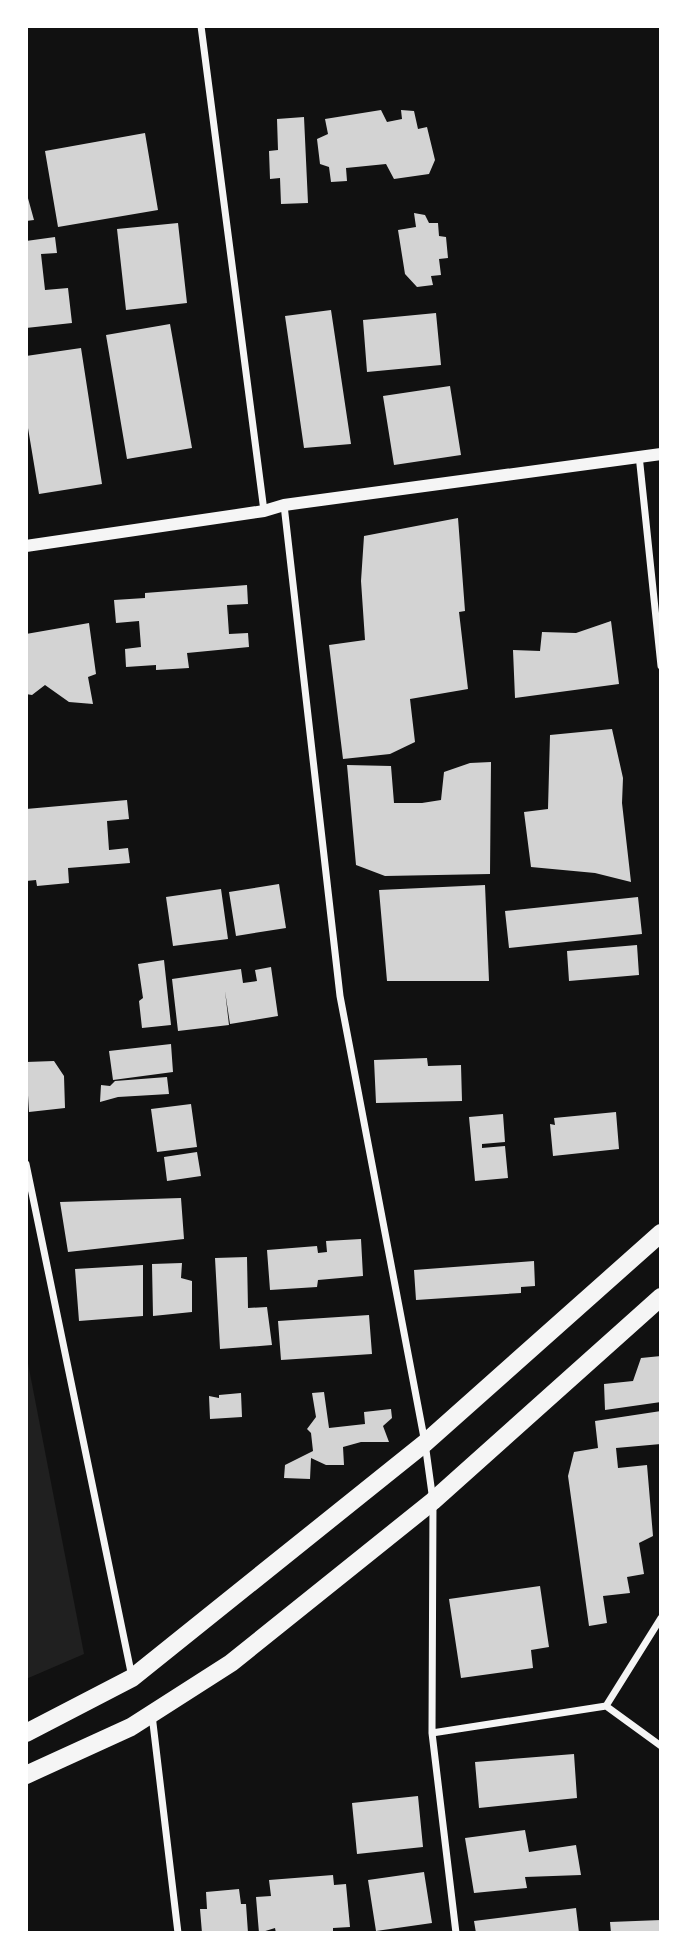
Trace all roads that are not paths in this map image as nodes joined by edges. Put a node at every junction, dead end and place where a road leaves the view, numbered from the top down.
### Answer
1 (201, 26) edge
2 (661, 454) edge
3 (639, 455) junction
4 (284, 505) junction
5 (264, 511) junction
6 (26, 546) edge
7 (661, 666) edge
8 (26, 1164) edge
9 (661, 1233) edge
10 (661, 1297) edge
11 (425, 1443) junction
12 (433, 1500) junction
13 (661, 1618) edge
14 (132, 1678) junction
15 (606, 1706) junction
16 (152, 1715) junction
17 (26, 1733) edge
18 (432, 1733) junction
19 (661, 1746) edge
20 (26, 1775) edge
21 (178, 1933) edge
22 (456, 1933) edge

1 - 5 street
2 - 3 street
3 - 4 street
3 - 7 street
4 - 5 street
4 - 11 street
5 - 6 street
8 - 14 street
9 - 11 main road
10 - 12 main road
11 - 12 street
11 - 14 main road
12 - 16 main road
12 - 18 street
13 - 15 street
14 - 17 main road
15 - 18 street
15 - 19 street
16 - 20 main road
16 - 21 street
18 - 22 street

